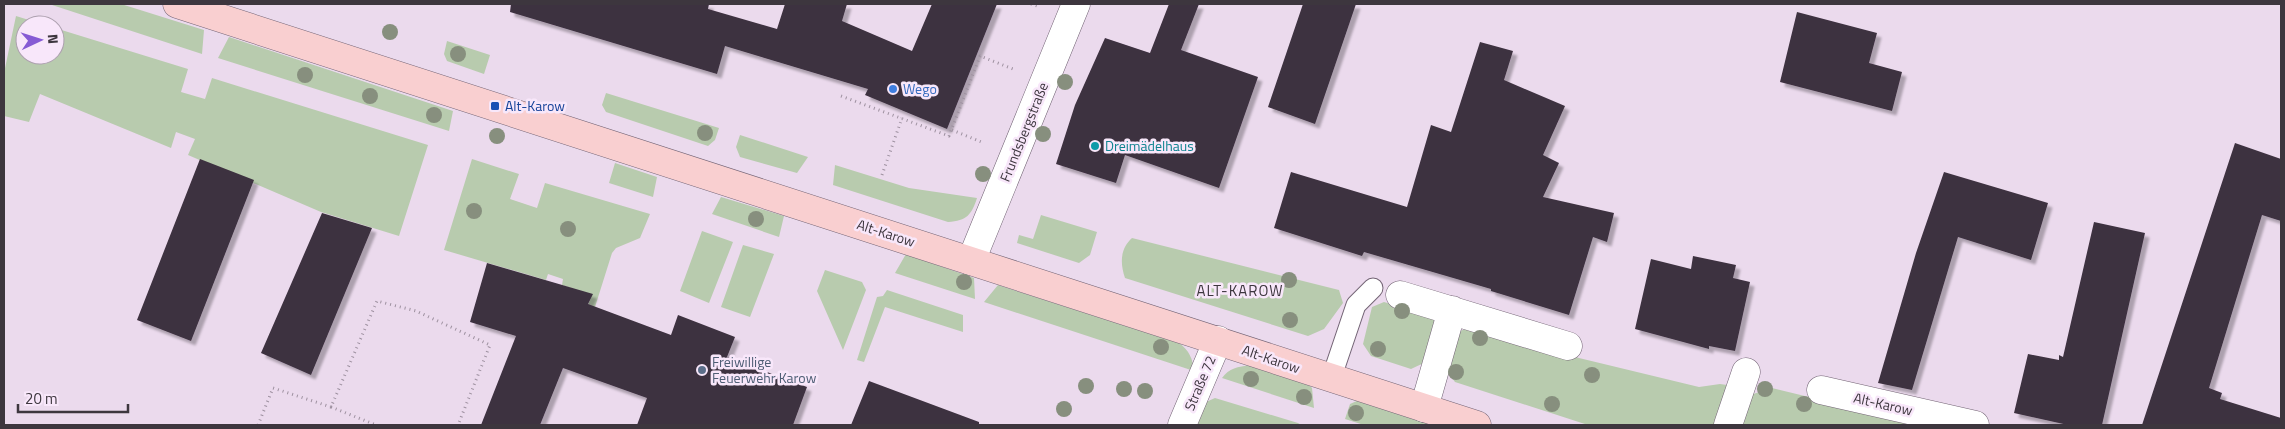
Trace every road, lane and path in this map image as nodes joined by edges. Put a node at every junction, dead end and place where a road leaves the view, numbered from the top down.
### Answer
1 (177, 4) edge
2 (1031, 4) edge
3 (1076, 4) edge
4 (1040, 7) dead end
5 (1015, 70) dead end
6 (841, 96) dead end
7 (902, 118) junction
8 (952, 130) junction
9 (985, 143) dead end
10 (882, 175) dead end
11 (971, 260) junction
12 (1373, 288) dead end
13 (1400, 295) dead end
14 (1452, 310) junction
15 (1218, 340) junction
16 (1568, 346) dead end
17 (1746, 372) dead end
18 (1331, 379) junction
19 (1822, 390) dead end
20 (331, 408) junction
21 (1424, 408) junction
22 (1943, 422) edge
23 (258, 425) edge
24 (376, 425) edge
25 (458, 425) edge
26 (1182, 425) edge
27 (1477, 425) edge
28 (1728, 425) edge
29 (1974, 425) edge

1 - 11 main road, Alt-Karow
2 - 4 path
3 - 11 street, Frundsbergstraße
5 - 8 path
6 - 7 path
7 - 8 path
7 - 10 path
8 - 9 path
11 - 15 main road, Alt-Karow
12 - 18 lane
13 - 14 street
14 - 16 street
14 - 21 street
15 - 18 main road, Alt-Karow
15 - 26 street, Straße 72
17 - 28 street
18 - 21 main road, Alt-Karow
19 - 22 street, Alt-Karow
20 - 23 path
20 - 24 path
20 - 25 path
21 - 27 main road, Alt-Karow
22 - 29 street, Alt-Karow

